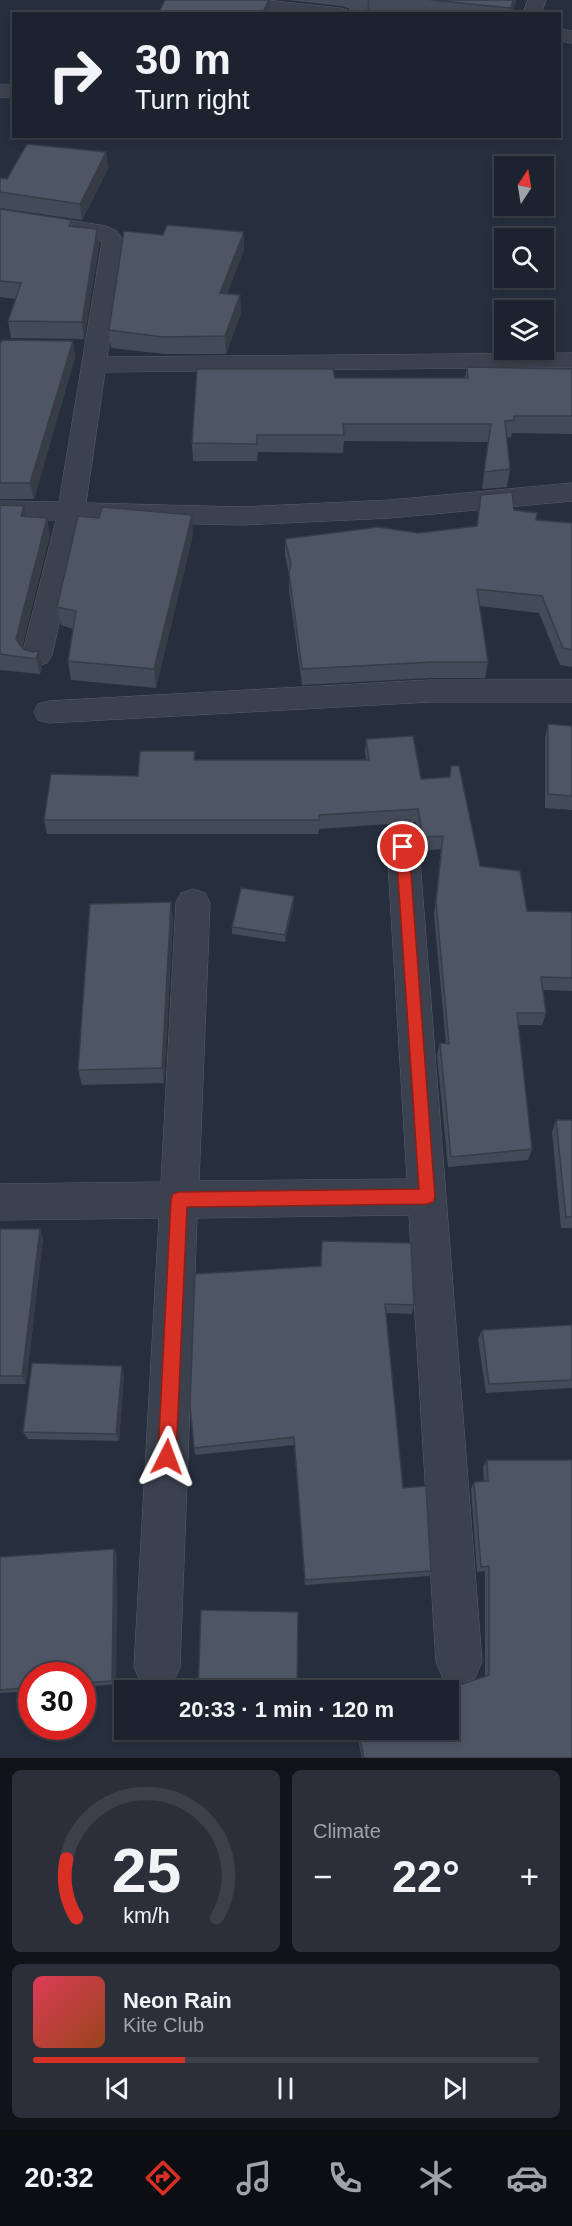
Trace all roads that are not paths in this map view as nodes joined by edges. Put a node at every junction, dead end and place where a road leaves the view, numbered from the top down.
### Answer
1 (218, 0) edge
2 (287, 4) edge
3 (329, 12) edge
4 (0, 216) edge
5 (86, 353) junction
6 (572, 360) edge
7 (572, 492) edge
8 (0, 510) edge
9 (70, 512) junction
10 (37, 655) edge
11 (572, 691) edge
12 (49, 712) dead end
13 (403, 847) dead end
14 (193, 903) dead end
15 (427, 1197) junction
16 (179, 1199) junction
17 (0, 1202) edge
18 (459, 1662) dead end
19 (157, 1667) dead end

1 - 2 street
2 - 3 street
4 - 5 street
5 - 6 street
5 - 9 street
7 - 9 street
8 - 9 street
9 - 10 street
11 - 12 street
13 - 15 street
14 - 16 street
15 - 16 street
15 - 18 street
16 - 17 street
16 - 19 street

